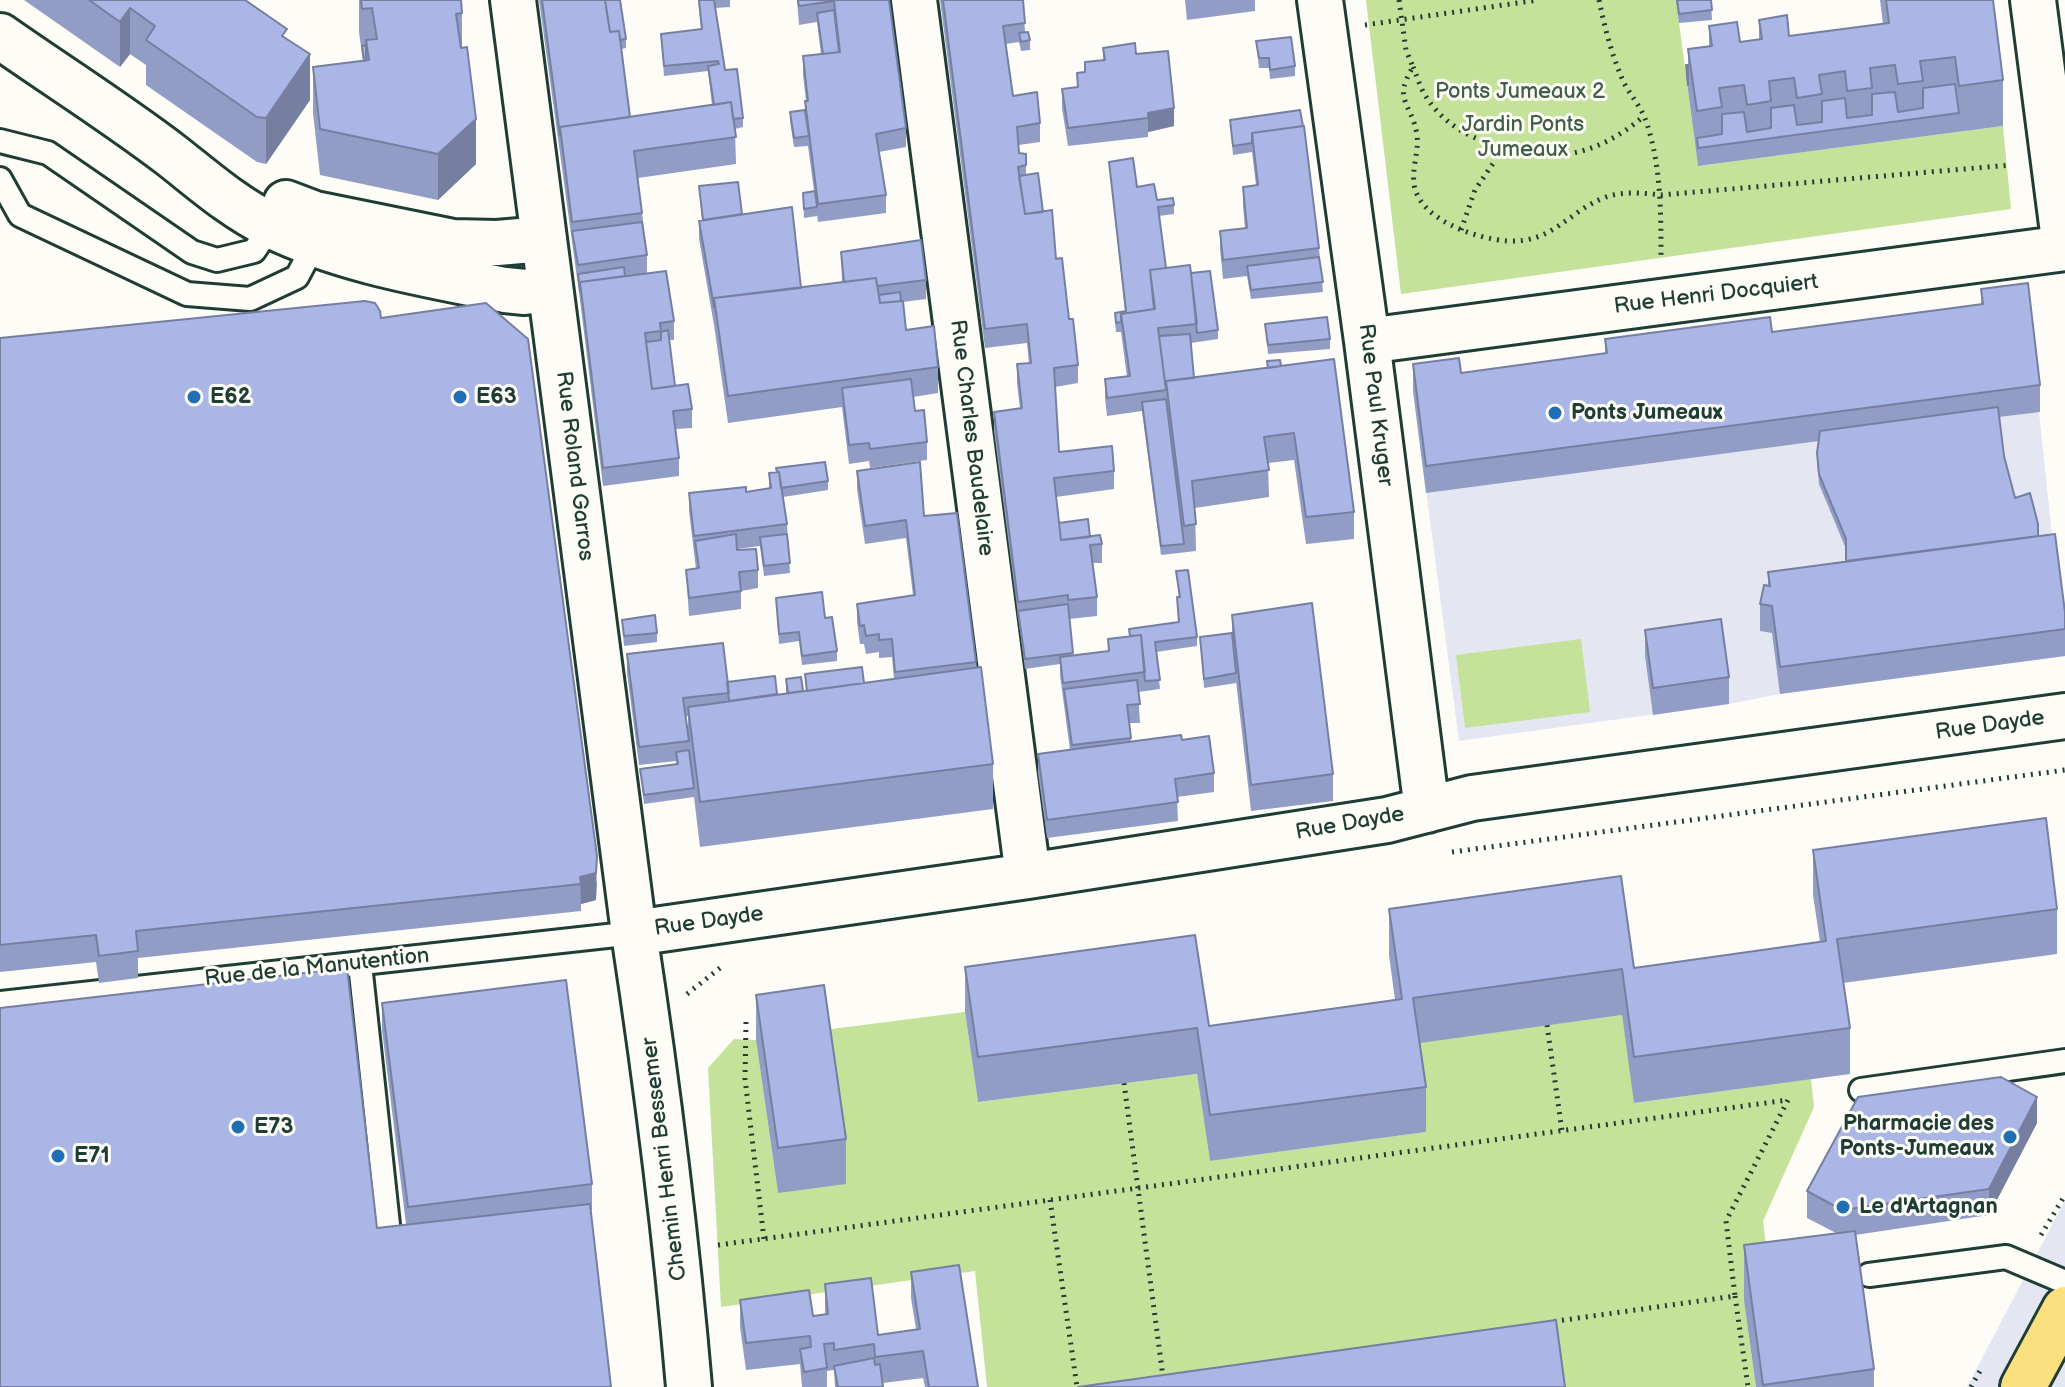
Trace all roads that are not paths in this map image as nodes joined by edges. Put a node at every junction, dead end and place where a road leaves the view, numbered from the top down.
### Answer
1 (513, 0) edge
2 (914, 0) edge
3 (2033, 0) edge
4 (1322, 15) edge
5 (0, 36) edge
6 (0, 141) edge
7 (0, 179) edge
8 (298, 222) junction
9 (544, 239) junction
10 (2065, 248) edge
11 (550, 287) junction
12 (1367, 341) junction
13 (2065, 716) edge
14 (1427, 810) junction
15 (1028, 876) junction
16 (634, 933) junction
17 (360, 964) junction
18 (0, 1003) edge
19 (2065, 1061) edge
20 (1861, 1090) dead end
21 (389, 1234) edge
22 (1869, 1275) dead end
23 (2065, 1282) edge
24 (2062, 1320) edge
25 (689, 1387) edge
26 (2023, 1387) edge

1 - 9 street, Rue Roland Garros
2 - 15 street, Rue Charles Baudelaire
3 - 10 street
4 - 12 street, Rue Paul Kruger
5 - 8 street
6 - 8 lane
7 - 8 lane
8 - 9 street
8 - 11 street
9 - 11 street, Rue Roland Garros
10 - 12 street, Rue Henri Docquiert
11 - 16 street, Rue Roland Garros
12 - 14 street, Rue Paul Kruger
13 - 14 street, Rue Dayde
14 - 15 street, Rue Dayde
15 - 16 street, Rue Dayde
16 - 17 lane, Rue de la Manutention
16 - 25 street, Chemin Henri Bessemer
17 - 18 lane, Rue de la Manutention
17 - 21 lane
19 - 20 lane
22 - 23 lane
24 - 26 main road

